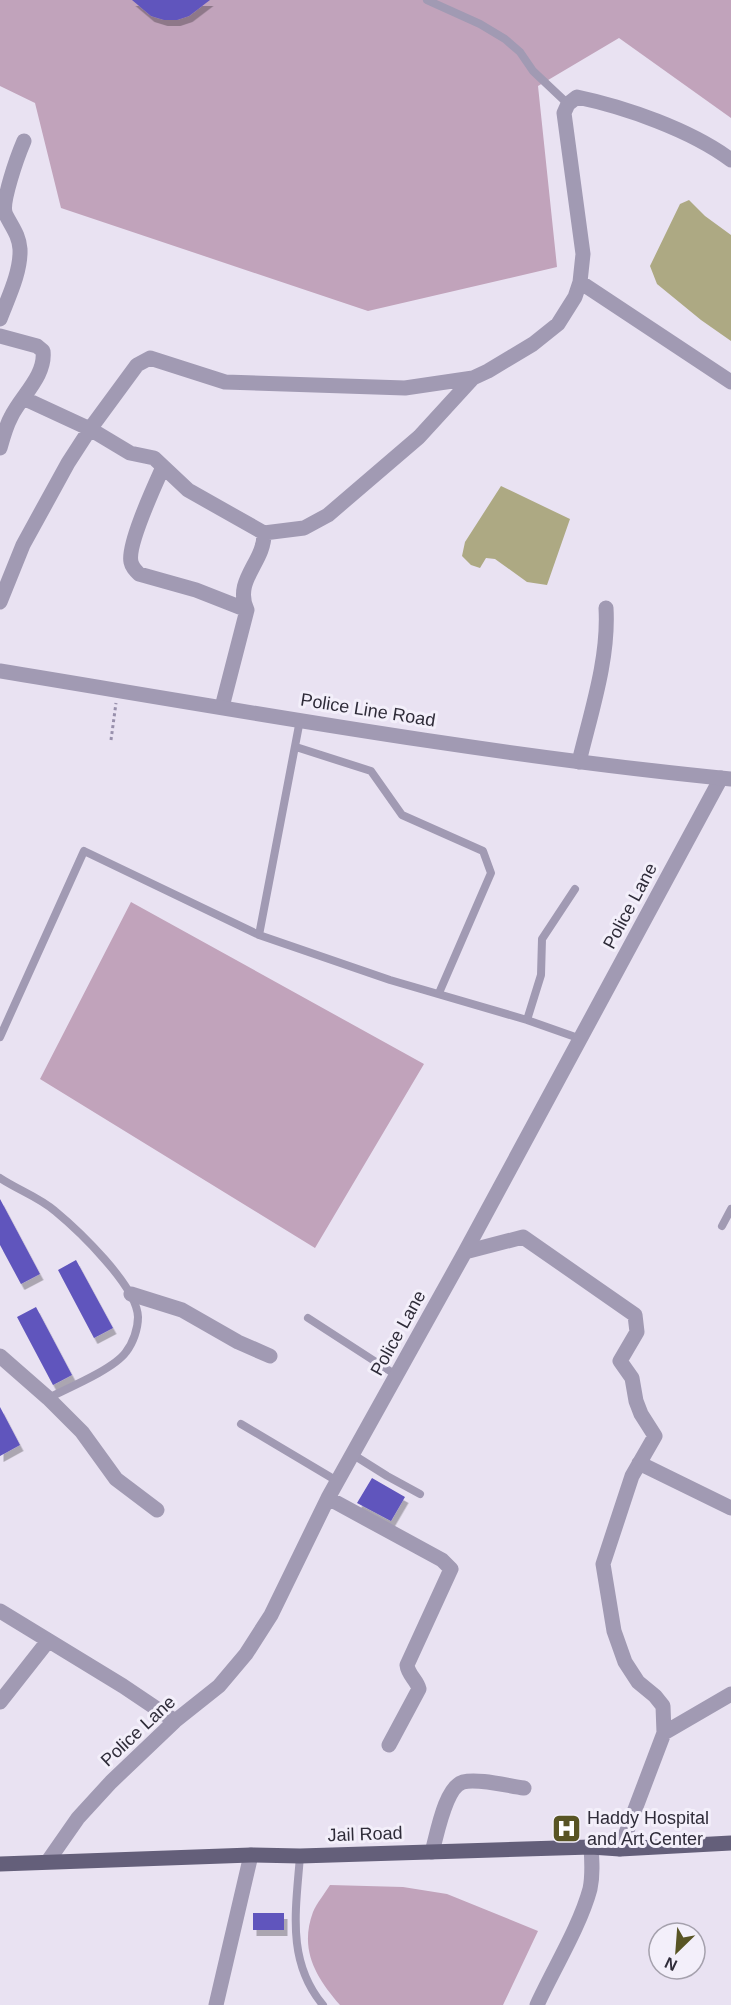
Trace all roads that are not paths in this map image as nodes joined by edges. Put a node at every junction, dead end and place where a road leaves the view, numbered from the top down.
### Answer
1 (427, 0) edge
2 (568, 104) junction
3 (24, 141) dead end
4 (731, 160) edge
5 (580, 282) junction
6 (0, 319) edge
7 (0, 336) edge
8 (473, 378) junction
9 (731, 382) edge
10 (23, 398) junction
11 (90, 429) junction
12 (0, 448) edge
13 (163, 466) junction
14 (264, 533) junction
15 (0, 602) edge
16 (606, 608) dead end
17 (247, 610) junction
18 (0, 671) edge
19 (222, 707) junction
20 (300, 720) junction
21 (296, 747) junction
22 (579, 762) junction
23 (726, 778) edge
24 (575, 889) dead end
25 (259, 935) junction
26 (439, 993) junction
27 (526, 1020) junction
28 (0, 1037) edge
29 (581, 1039) junction
30 (0, 1178) edge
31 (731, 1209) edge
32 (722, 1226) dead end
33 (465, 1252) junction
34 (130, 1294) junction
35 (308, 1318) dead end
36 (0, 1356) edge
37 (270, 1356) dead end
38 (396, 1375) junction
39 (48, 1398) junction
40 (241, 1424) dead end
41 (352, 1454) junction
42 (639, 1463) junction
43 (337, 1481) junction
44 (420, 1494) dead end
45 (328, 1498) junction
46 (731, 1508) edge
47 (157, 1510) dead end
48 (0, 1611) edge
49 (48, 1641) junction
50 (731, 1694) edge
51 (0, 1702) edge
52 (175, 1721) junction
53 (664, 1733) junction
54 (389, 1745) dead end
55 (524, 1788) dead end
56 (731, 1843) edge
57 (591, 1847) junction
58 (620, 1849) junction
59 (432, 1852) junction
60 (251, 1855) junction
61 (300, 1856) junction
62 (48, 1861) junction
63 (0, 1864) edge
64 (216, 2005) edge
65 (323, 2005) edge
66 (537, 2005) edge

1 - 2 lane
2 - 4 street
2 - 5 street
3 - 6 street
5 - 8 street
5 - 9 street
7 - 10 street
8 - 11 street
8 - 14 street
10 - 11 street
10 - 12 street
11 - 13 street
11 - 15 street
13 - 14 street
13 - 17 street
14 - 17 street
16 - 22 street
17 - 19 street
18 - 19 street, Police Line Road
19 - 20 street, Police Line Road
20 - 21 lane
20 - 22 street, Police Line Road
21 - 25 lane
21 - 26 lane
22 - 23 street, Police Line Road
23 - 29 street, Police Lane
24 - 27 lane
25 - 26 lane
25 - 28 lane
26 - 27 lane
27 - 29 lane
29 - 33 street, Police Lane
30 - 34 lane
31 - 32 lane
33 - 38 street, Police Lane
33 - 42 street
34 - 37 street
34 - 39 lane
35 - 38 lane
36 - 39 street
38 - 41 street, Police Lane
39 - 47 street
40 - 43 lane
41 - 43 street, Police Lane
41 - 44 lane
42 - 46 street
42 - 53 street
43 - 45 street, Police Lane
45 - 52 street, Police Lane
45 - 54 street
48 - 49 street
49 - 51 street
49 - 52 street
50 - 53 street
52 - 62 street, Police Lane
53 - 58 street
55 - 59 street
56 - 58 main road, Jail Road
57 - 58 main road, Jail Road
57 - 59 main road, Jail Road
57 - 66 street
59 - 61 main road, Jail Road
60 - 61 main road, Jail Road
60 - 62 main road, Jail Road
60 - 64 street
61 - 65 lane
62 - 63 main road, Jail Road

